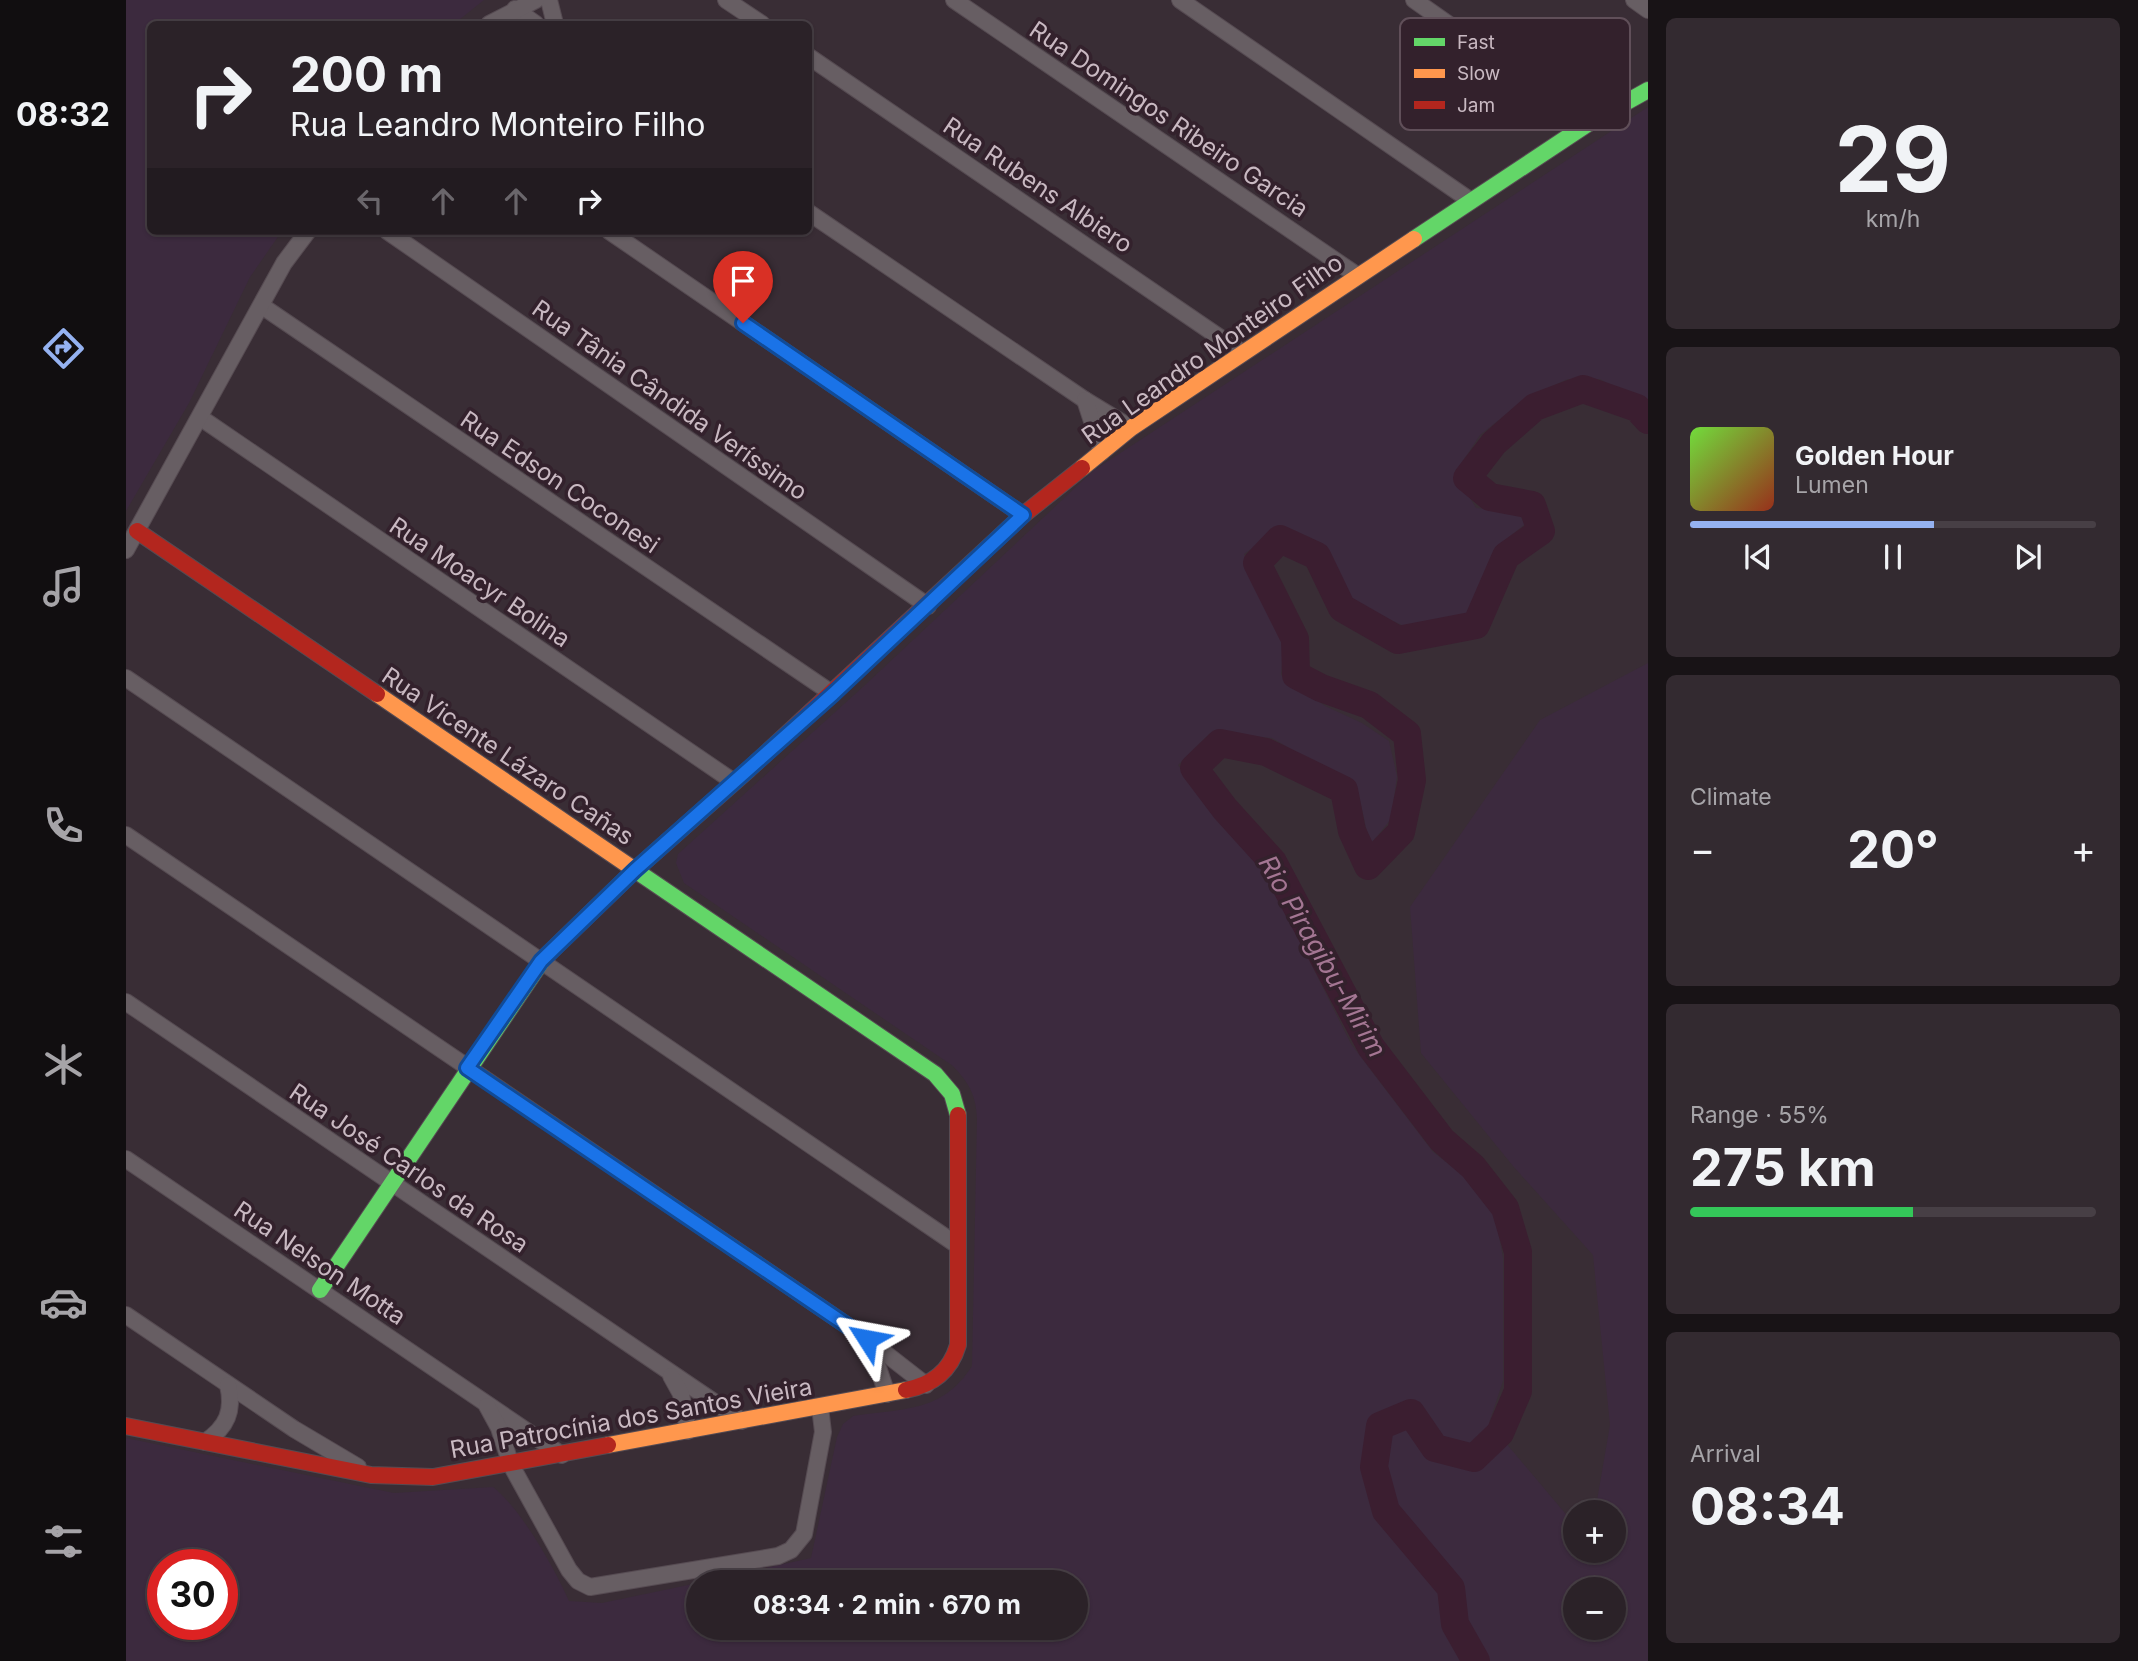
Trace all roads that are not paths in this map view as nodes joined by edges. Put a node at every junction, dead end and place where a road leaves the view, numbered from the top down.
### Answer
1 (536, 0) edge
2 (549, 0) edge
3 (726, 0) edge
4 (954, 0) edge
5 (1180, 0) edge
6 (1414, 0) edge
7 (1634, 0) edge
8 (515, 9) junction
9 (1648, 10) edge
10 (1440, 18) edge
11 (494, 21) edge
12 (532, 21) edge
13 (554, 21) edge
14 (758, 21) edge
15 (812, 59) edge
16 (1648, 90) edge
17 (1630, 100) edge
18 (1578, 130) edge
19 (1471, 201) junction
20 (812, 215) edge
21 (305, 235) edge
22 (393, 235) edge
23 (615, 235) edge
24 (1357, 276) junction
25 (262, 306) junction
26 (1241, 352) junction
27 (1085, 400) junction
28 (201, 418) junction
29 (1131, 428) junction
30 (1102, 452) junction
31 (1023, 515) junction
32 (137, 531) junction
33 (126, 550) edge
34 (928, 606) junction
35 (126, 678) edge
36 (833, 694) junction
37 (734, 782) junction
38 (126, 835) edge
39 (635, 870) junction
40 (541, 961) junction
41 (126, 1002) edge
42 (467, 1068) junction
43 (952, 1094) joint
44 (126, 1159) edge
45 (391, 1184) junction
46 (957, 1245) junction
47 (320, 1290) junction
48 (126, 1315) edge
49 (867, 1339) junction
50 (667, 1372) junction
51 (229, 1385) junction
52 (926, 1385) junction
53 (887, 1394) junction
54 (487, 1406) junction
55 (820, 1407) junction
56 (742, 1421) junction
57 (126, 1426) edge
58 (294, 1429) junction
59 (688, 1431) junction
60 (205, 1442) junction
61 (562, 1455) junction
62 (511, 1465) junction
63 (326, 1468) junction
64 (371, 1475) junction

1 - 8 street
2 - 13 street
3 - 14 street
4 - 24 street, Rua Domingos Ribeiro Garcia
5 - 19 street
6 - 10 street
7 - 9 street
8 - 11 street
8 - 12 street
15 - 26 street, Rua Rubens Albiero
16 - 17 street, Rua Leandro Monteiro Filho
18 - 19 street, Rua Leandro Monteiro Filho
19 - 24 street, Rua Leandro Monteiro Filho
20 - 27 street
21 - 25 street
22 - 34 street, Rua Tânia Cândida Veríssimo
23 - 31 street
24 - 26 street, Rua Leandro Monteiro Filho
25 - 28 street
25 - 36 street, Rua Edson Coconesi
26 - 29 street, Rua Leandro Monteiro Filho
27 - 29 street
27 - 30 street
28 - 32 street
28 - 37 street, Rua Moacyr Bolina
29 - 30 street, Rua Leandro Monteiro Filho
30 - 31 street, Rua Leandro Monteiro Filho
31 - 34 street, Rua Leandro Monteiro Filho
32 - 33 street
32 - 39 street, Rua Vicente Lázaro Cañas
34 - 36 street, Rua Leandro Monteiro Filho
35 - 40 street
36 - 37 street, Rua Leandro Monteiro Filho
37 - 39 street, Rua Leandro Monteiro Filho
38 - 42 street
39 - 40 street, Rua Leandro Monteiro Filho
39 - 43 street, Rua Vicente Lázaro Cañas
40 - 42 street, Rua Leandro Monteiro Filho
40 - 46 street
41 - 45 street, Rua José Carlos da Rosa
42 - 45 street, Rua Leandro Monteiro Filho
42 - 49 street
43 - 46 street, Rua Patrocínia dos Santos Vieira
44 - 47 street, Rua Nelson Motta
45 - 47 street, Rua Leandro Monteiro Filho
45 - 50 street, Rua José Carlos da Rosa
46 - 52 street, Rua Patrocínia dos Santos Vieira
47 - 54 street, Rua Nelson Motta
48 - 51 street
49 - 52 street
49 - 53 street
50 - 56 street, Rua José Carlos da Rosa
50 - 59 street, Rua José Carlos da Rosa
51 - 58 street
51 - 60 street
52 - 53 street, Rua Patrocínia dos Santos Vieira
53 - 55 street, Rua Patrocínia dos Santos Vieira
54 - 61 street, Rua Nelson Motta
54 - 62 street, Rua Nelson Motta
55 - 56 street, Rua Patrocínia dos Santos Vieira
55 - 62 street, Rua Nelson Motta
56 - 59 street, Rua Patrocínia dos Santos Vieira
57 - 60 street, Rua Patrocínia dos Santos Vieira
58 - 63 street
58 - 64 street
59 - 61 street, Rua Patrocínia dos Santos Vieira
60 - 63 street, Rua Patrocínia dos Santos Vieira
61 - 62 street, Rua Patrocínia dos Santos Vieira
62 - 64 street, Rua Patrocínia dos Santos Vieira
63 - 64 street, Rua Patrocínia dos Santos Vieira

